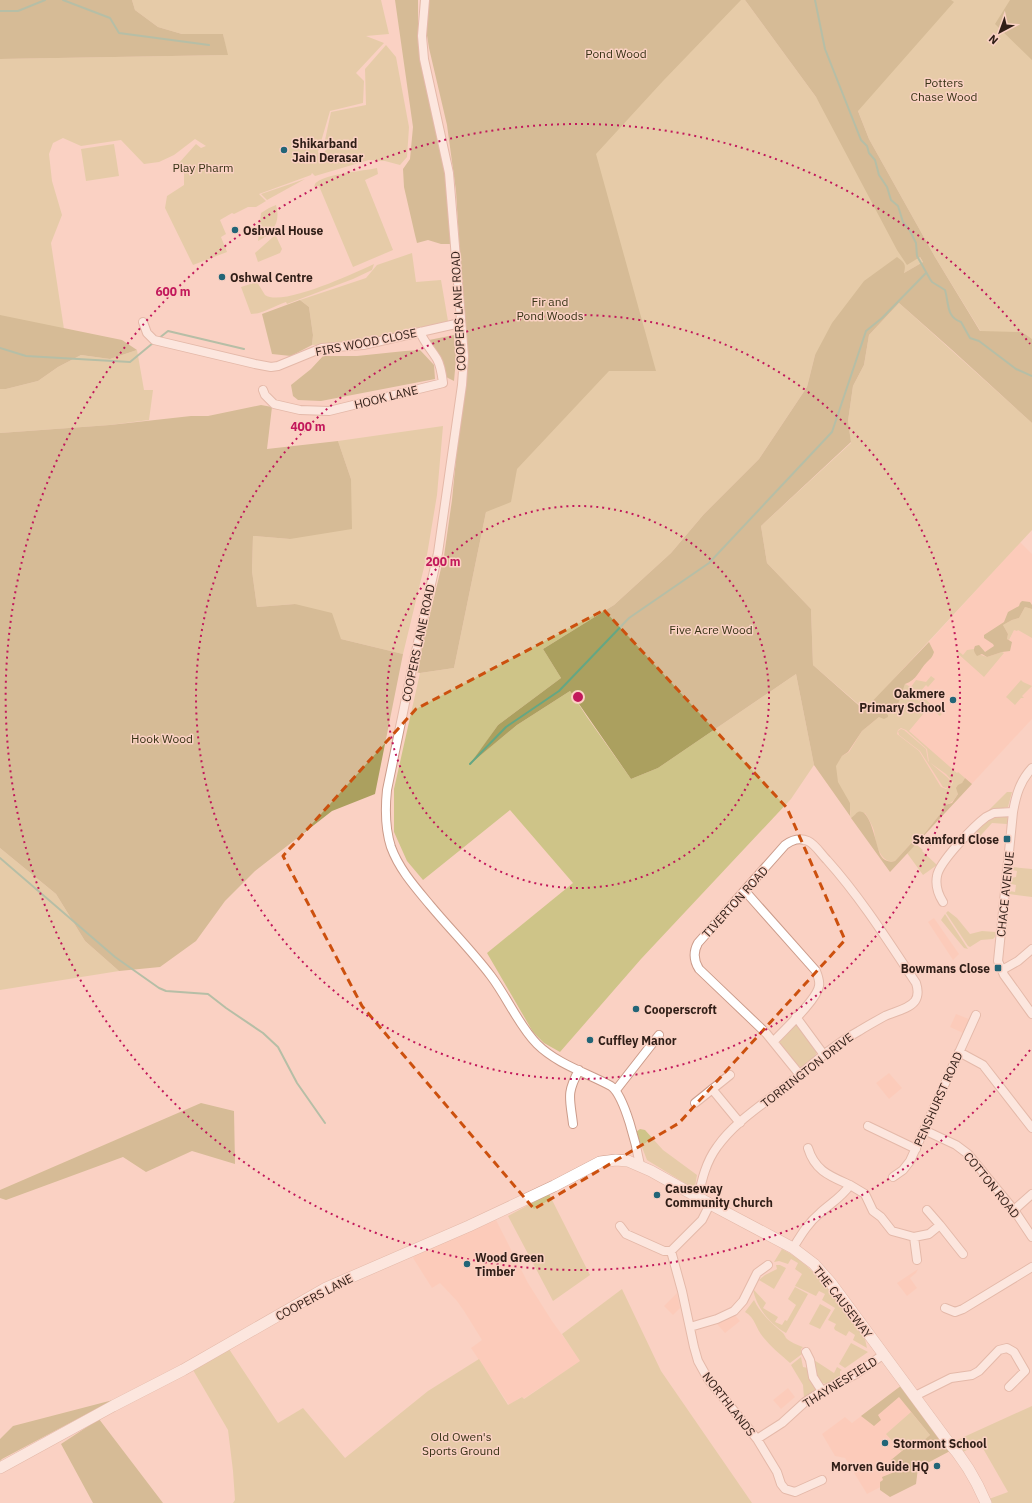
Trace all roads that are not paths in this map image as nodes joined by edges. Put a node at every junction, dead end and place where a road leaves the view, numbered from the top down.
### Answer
1 (424, 0) edge
2 (143, 322) dead end
3 (460, 323) junction
4 (420, 332) junction
5 (263, 390) dead end
6 (1032, 768) edge
7 (1013, 812) junction
8 (815, 846) joint
9 (745, 891) junction
10 (943, 902) dead end
11 (1032, 948) edge
12 (1002, 970) junction
13 (1032, 1014) edge
14 (976, 1015) dead end
15 (796, 1017) junction
16 (660, 1035) dead end
17 (774, 1041) junction
18 (959, 1052) junction
19 (824, 1055) junction
20 (580, 1070) junction
21 (800, 1074) junction
22 (730, 1075) dead end
23 (712, 1089) junction
24 (616, 1090) junction
25 (695, 1103) dead end
26 (740, 1123) junction
27 (574, 1124) dead end
28 (868, 1126) dead end
29 (1032, 1128) edge
30 (924, 1130) junction
31 (808, 1148) dead end
32 (916, 1149) junction
33 (640, 1166) junction
34 (893, 1177) dead end
35 (850, 1185) junction
36 (1032, 1194) edge
37 (698, 1198) junction
38 (710, 1204) junction
39 (927, 1210) dead end
40 (1014, 1210) junction
41 (940, 1225) junction
42 (620, 1226) dead end
43 (1032, 1236) edge
44 (914, 1237) junction
45 (793, 1248) junction
46 (671, 1251) junction
47 (963, 1254) dead end
48 (917, 1260) dead end
49 (768, 1264) dead end
50 (1032, 1267) edge
51 (945, 1308) dead end
52 (690, 1327) junction
53 (806, 1352) dead end
54 (884, 1354) junction
55 (1028, 1370) edge
56 (1009, 1387) dead end
57 (822, 1391) junction
58 (915, 1396) junction
59 (757, 1439) junction
60 (0, 1468) edge
61 (822, 1480) dead end
62 (986, 1503) edge

1 - 3 street, COOPERS LANE ROAD
2 - 4 street, FIRS WOOD CLOSE
3 - 4 street, FIRS WOOD CLOSE
3 - 20 street, COOPERS LANE ROAD
4 - 5 street, HOOK LANE
6 - 7 street, CHACE AVENUE
7 - 10 street
7 - 12 street, CHACE AVENUE
8 - 9 street, TIVERTON ROAD
8 - 19 street, TORRINGTON DRIVE
9 - 15 street
9 - 17 street, TIVERTON ROAD
11 - 12 street
12 - 13 street, CHACE AVENUE
14 - 18 street, PENSHURST ROAD
15 - 17 street
15 - 19 street
16 - 24 street
17 - 21 street, TIVERTON ROAD
18 - 29 street
18 - 30 street, PENSHURST ROAD
19 - 21 street, TORRINGTON DRIVE
20 - 24 street, COOPERS LANE ROAD
20 - 27 street
21 - 26 street, TORRINGTON DRIVE
22 - 23 street
23 - 25 street
23 - 26 street
24 - 33 street
26 - 37 street, TORRINGTON DRIVE
28 - 32 street
30 - 32 street, PENSHURST ROAD
30 - 40 street, COTTON ROAD
31 - 35 street
32 - 34 street, PENSHURST ROAD
33 - 37 main road, THE CAUSEWAY
33 - 60 main road, COOPERS LANE
35 - 44 street
35 - 45 street
36 - 40 street
37 - 38 main road, THE CAUSEWAY
38 - 45 main road, THE CAUSEWAY
38 - 46 street
39 - 41 street
40 - 43 street, COTTON ROAD
41 - 44 street
41 - 47 street
42 - 46 street
44 - 48 street
45 - 54 main road, THE CAUSEWAY
46 - 52 street, NORTHLANDS
49 - 52 street
50 - 51 street
52 - 59 street, NORTHLANDS
53 - 57 street
54 - 57 street, THAYNESFIELD
54 - 58 main road, THE CAUSEWAY
55 - 56 street
55 - 58 street
57 - 59 street, THAYNESFIELD
58 - 62 main road, THE CAUSEWAY
59 - 61 street, NORTHLANDS

